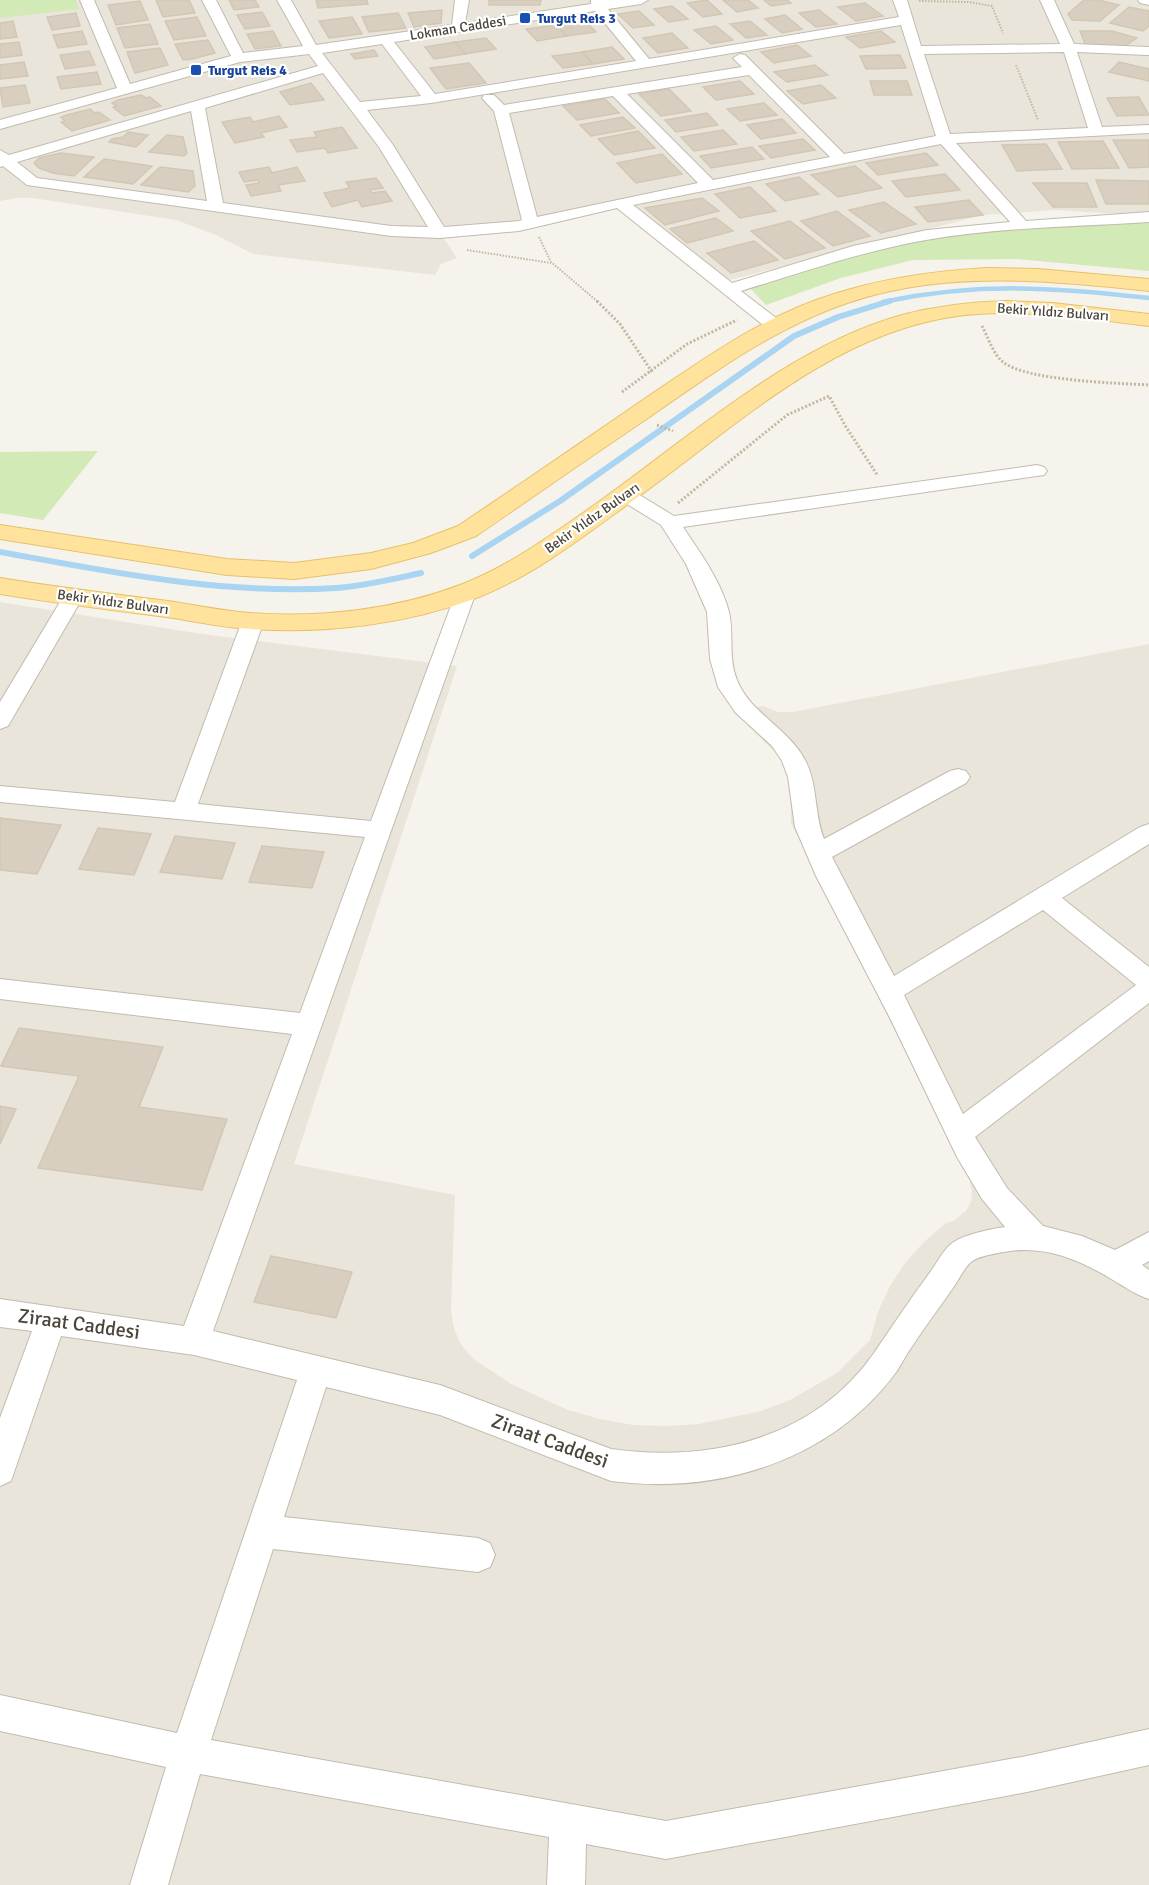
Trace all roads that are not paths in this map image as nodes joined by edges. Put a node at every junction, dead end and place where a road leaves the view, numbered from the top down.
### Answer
1 (87, 0) edge
2 (209, 0) edge
3 (284, 0) edge
4 (462, 0) edge
5 (641, 0) edge
6 (900, 0) edge
7 (1047, 0) edge
8 (598, 3) edge
9 (905, 20) junction
10 (458, 28) junction
11 (385, 39) junction
12 (311, 48) junction
13 (1069, 48) junction
14 (731, 49) junction
15 (915, 50) junction
16 (1148, 54) edge
17 (239, 58) junction
18 (645, 63) junction
19 (326, 68) junction
20 (752, 70) junction
21 (125, 90) junction
22 (482, 90) junction
23 (616, 92) junction
24 (431, 99) junction
25 (197, 105) junction
26 (356, 107) junction
27 (501, 110) junction
28 (0, 125) edge
29 (1149, 129) edge
30 (1096, 132) junction
31 (944, 140) junction
32 (2, 159) edge
33 (841, 160) junction
34 (709, 185) junction
35 (620, 203) junction
36 (216, 207) junction
37 (1149, 217) edge
38 (536, 222) junction
39 (1022, 226) junction
40 (440, 233) junction
41 (1149, 285) edge
42 (727, 290) junction
43 (766, 320) junction
44 (1149, 320) edge
45 (1037, 471) dead end
46 (626, 495) junction
47 (665, 520) junction
48 (0, 532) edge
49 (0, 586) edge
50 (466, 592) junction
51 (73, 597) junction
52 (253, 621) junction
53 (0, 721) edge
54 (958, 777) dead end
55 (0, 794) edge
56 (183, 812) junction
57 (380, 830) junction
58 (1149, 833) edge
59 (819, 853) junction
60 (1044, 897) junction
61 (1149, 981) edge
62 (0, 989) edge
63 (1149, 989) edge
64 (889, 992) junction
65 (309, 1025) junction
66 (959, 1133) junction
67 (1034, 1237) junction
68 (1149, 1245) edge
69 (1117, 1265) junction
70 (1149, 1286) edge
71 (0, 1313) edge
72 (51, 1320) junction
73 (194, 1341) junction
74 (316, 1370) junction
75 (3, 1451) edge
76 (262, 1531) junction
77 (478, 1555) dead end
78 (0, 1713) edge
79 (1149, 1747) edge
80 (188, 1754) junction
81 (568, 1822) junction
82 (149, 1885) edge
83 (566, 1885) edge

1 - 21 street
2 - 17 street
3 - 12 street
4 - 10 street
5 - 8 street, Lokman Caddesi
6 - 9 street
7 - 13 street
8 - 10 street, Lokman Caddesi
8 - 18 street
9 - 14 street
9 - 15 street
10 - 11 street, Lokman Caddesi
11 - 12 street, Lokman Caddesi
11 - 24 street
12 - 17 street, Lokman Caddesi
12 - 19 street
13 - 15 street
13 - 16 street
13 - 30 street
14 - 18 street
14 - 20 street
15 - 31 street
17 - 21 street, Lokman Caddesi
18 - 22 street
19 - 25 street
19 - 26 street
20 - 23 street
20 - 33 street
21 - 28 street, Lokman Caddesi
22 - 24 street
22 - 27 street
23 - 27 street
23 - 34 street
24 - 26 street
25 - 32 street
25 - 36 street
26 - 40 street
27 - 38 street
29 - 30 street
30 - 31 street
31 - 33 street
31 - 39 street
32 - 36 street
33 - 34 street
34 - 35 street
35 - 38 street
35 - 42 street
36 - 40 street
37 - 39 street
38 - 40 street
39 - 42 street
41 - 43 main road
42 - 43 street
43 - 48 main road
44 - 46 main road, Bekir Yıldız Bulvarı
45 - 47 street
46 - 47 street
46 - 50 main road, Bekir Yıldız Bulvarı
47 - 59 street
49 - 51 main road, Bekir Yıldız Bulvarı
50 - 52 main road, Bekir Yıldız Bulvarı
50 - 57 street
51 - 52 main road, Bekir Yıldız Bulvarı
51 - 53 street
52 - 56 street
54 - 59 street
55 - 56 street
56 - 57 street
57 - 65 street
58 - 60 street
59 - 64 street
60 - 61 street
60 - 64 street
62 - 65 street
63 - 66 street
64 - 66 street
65 - 73 street
66 - 67 street
67 - 69 street, Ziraat Caddesi
67 - 74 street, Ziraat Caddesi
68 - 69 street
69 - 70 street, Ziraat Caddesi
71 - 72 street, Ziraat Caddesi
72 - 73 street, Ziraat Caddesi
72 - 75 street
73 - 74 street, Ziraat Caddesi
74 - 76 street
76 - 77 street
76 - 80 street
78 - 80 street
79 - 81 street
80 - 81 street
80 - 82 street
81 - 83 street

